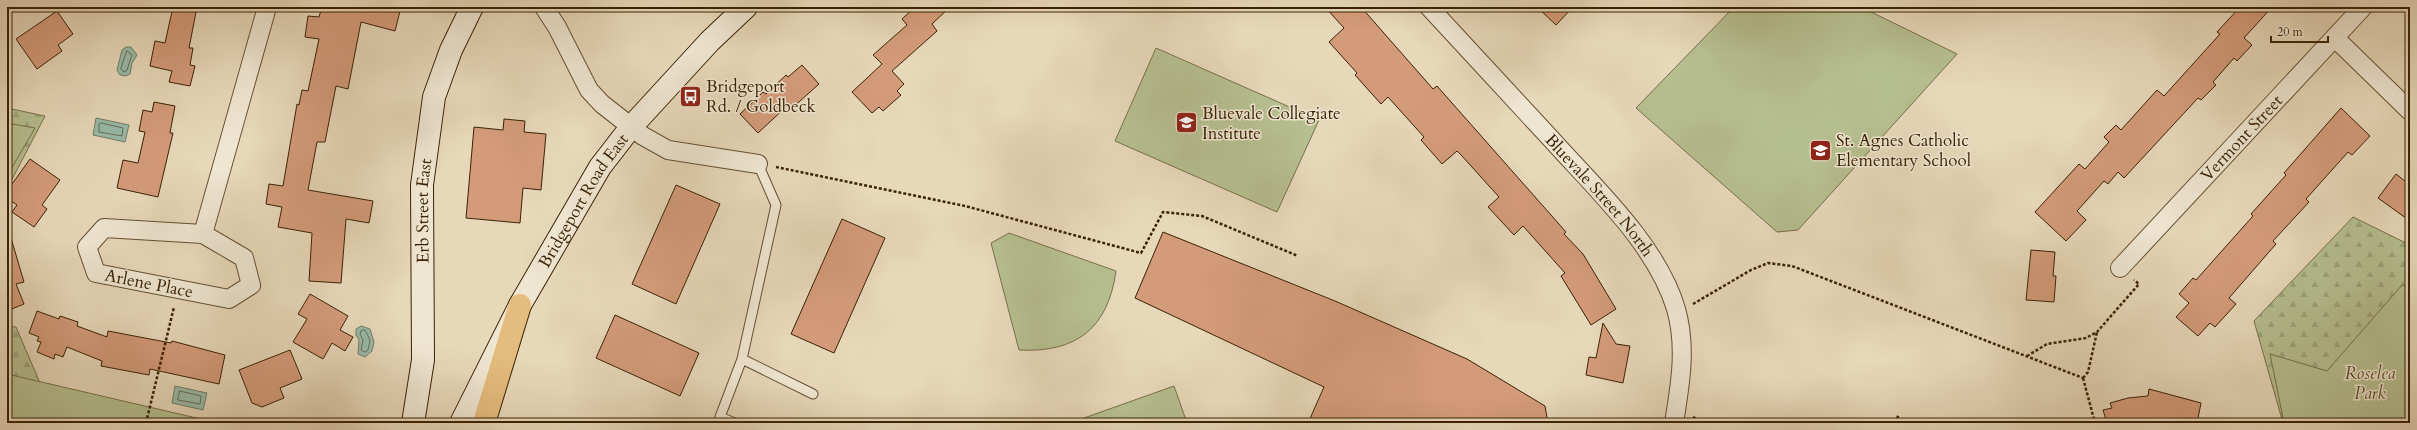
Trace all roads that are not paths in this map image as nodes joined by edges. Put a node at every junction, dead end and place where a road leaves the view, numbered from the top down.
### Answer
1 (267, 7) edge
2 (472, 7) edge
3 (544, 7) edge
4 (746, 7) edge
5 (1429, 7) edge
6 (2363, 7) edge
7 (2335, 38) junction
8 (2410, 110) edge
9 (631, 127) junction
10 (758, 164) joint
11 (203, 234) junction
12 (2120, 268) road end
13 (520, 305) junction
14 (742, 359) junction
15 (813, 394) dead end
16 (413, 423) edge
17 (461, 423) edge
18 (484, 423) edge
19 (735, 423) edge
20 (1674, 423) edge

1 - 11 street
2 - 16 main road, Erb Street East
3 - 9 street
4 - 9 main road, Bridgeport Road East
5 - 20 street, Bluevale Street North
6 - 7 street, Vermont Street
7 - 8 street
7 - 12 street, Vermont Street
9 - 10 street
9 - 13 main road, Bridgeport Road East
10 - 14 lane
11 - 11 street, Arlene Place
13 - 17 main road, Bridgeport Road East
13 - 18 highway
14 - 15 lane
14 - 19 lane

